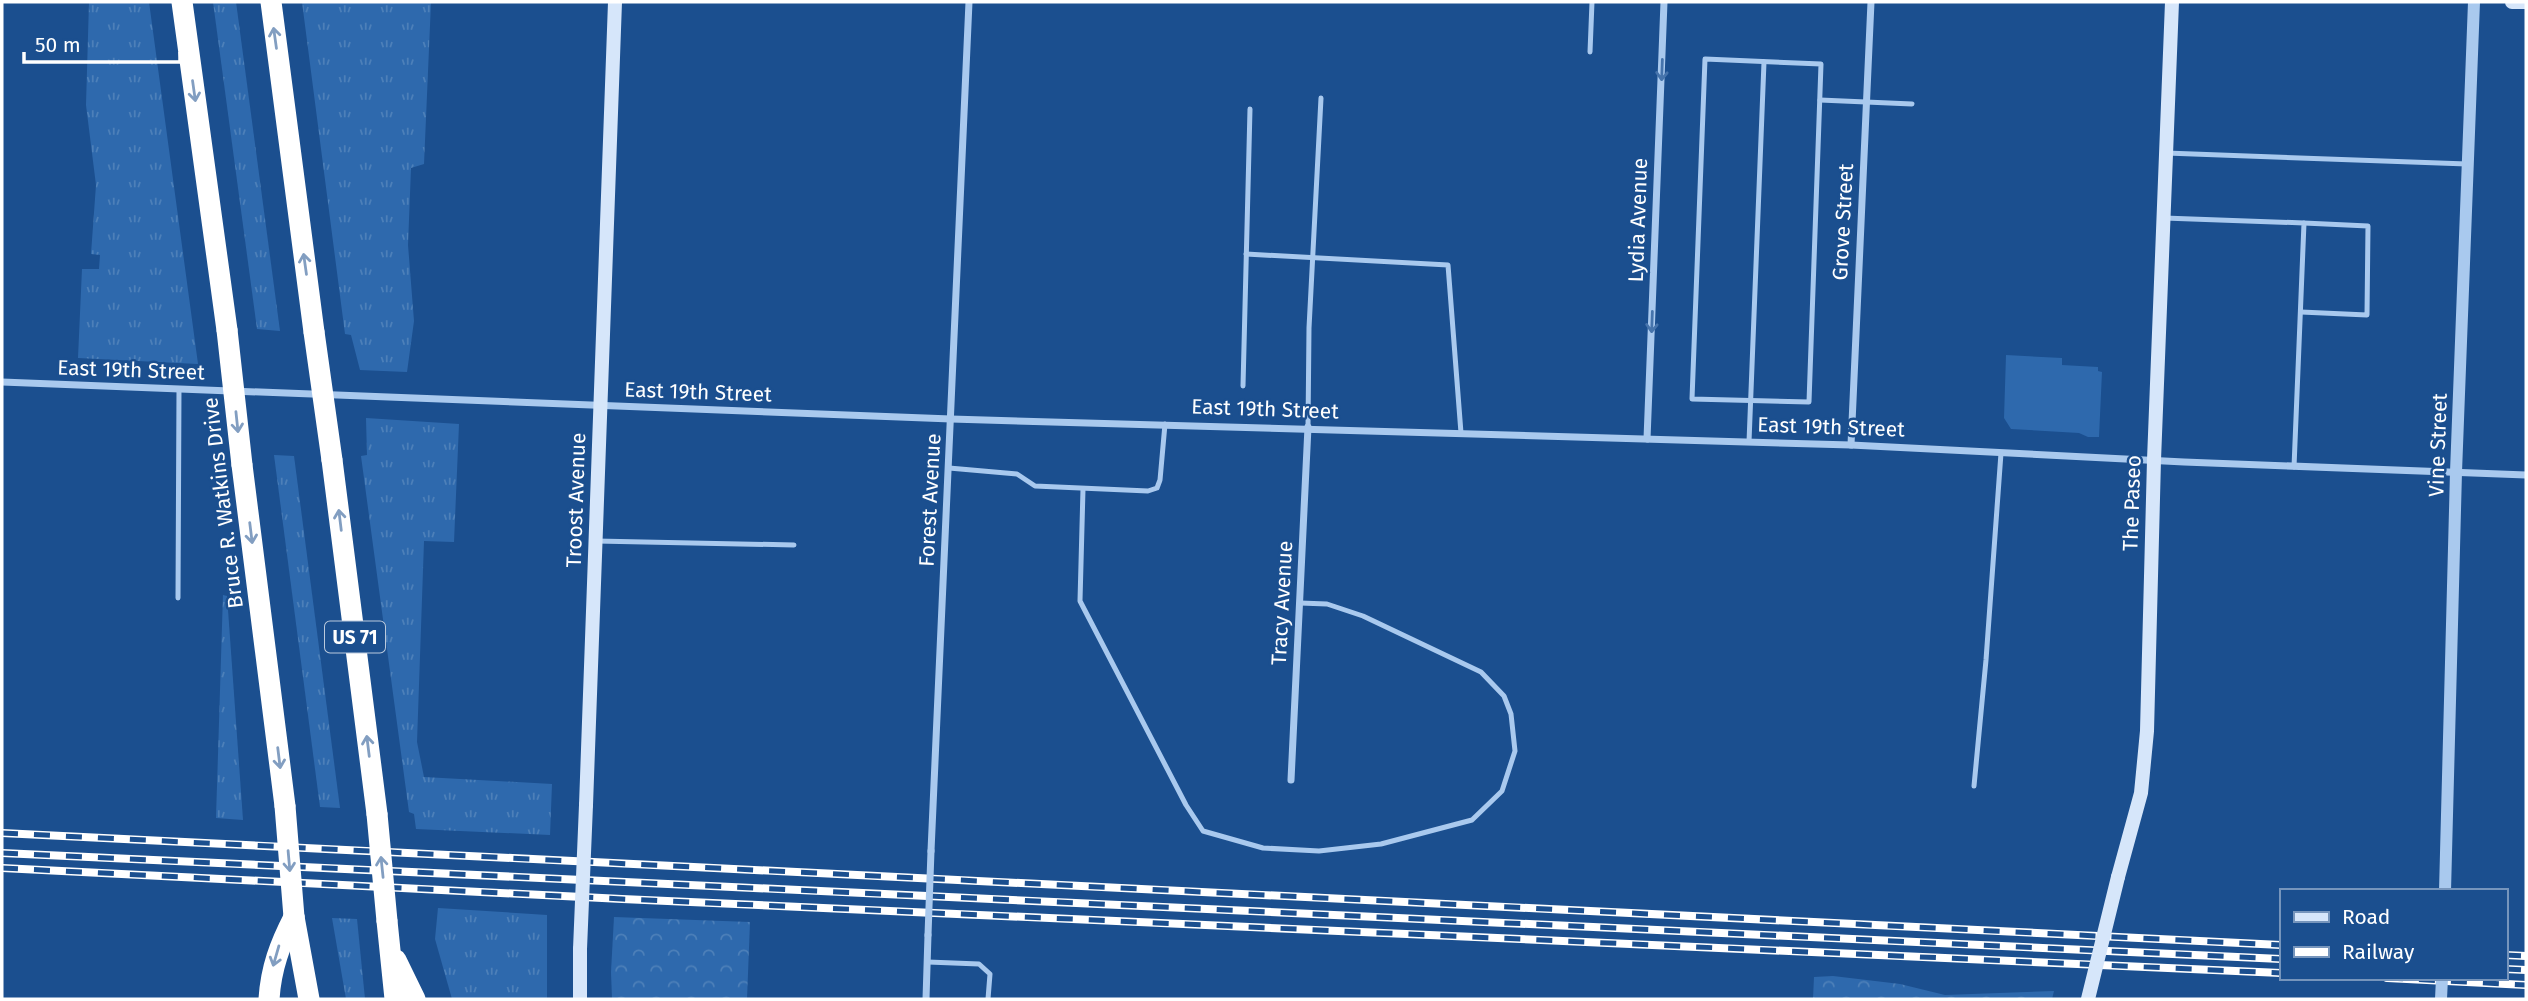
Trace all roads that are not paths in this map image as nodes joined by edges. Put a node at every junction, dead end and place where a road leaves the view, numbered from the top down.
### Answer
1 (182, 2) edge
2 (615, 2) edge
3 (969, 2) edge
4 (1591, 2) edge
5 (1664, 2) edge
6 (1871, 2) edge
7 (2172, 2) edge
8 (2474, 2) edge
9 (2512, 2) edge
10 (2526, 2) edge
11 (271, 3) edge
12 (1590, 52) dead end
13 (1764, 62) junction
14 (1321, 98) dead end
15 (1820, 100) junction
16 (1866, 102) junction
17 (1912, 104) dead end
18 (1250, 109) dead end
19 (2166, 153) junction
20 (2468, 164) junction
21 (2164, 218) junction
22 (2304, 223) junction
23 (1246, 254) junction
24 (1315, 258) junction
25 (2301, 312) junction
26 (2, 382) edge
27 (1243, 386) dead end
28 (179, 389) junction
29 (1750, 401) junction
30 (600, 406) junction
31 (951, 419) junction
32 (1166, 424) junction
33 (1308, 427) junction
34 (1461, 433) junction
35 (1647, 439) junction
36 (1749, 442) junction
37 (1851, 445) junction
38 (2001, 453) junction
39 (2154, 460) junction
40 (2294, 467) junction
41 (948, 468) junction
42 (2456, 472) junction
43 (2526, 475) edge
44 (1083, 489) junction
45 (596, 541) junction
46 (794, 545) dead end
47 (178, 598) dead end
48 (1300, 603) junction
49 (1291, 780) dead end
50 (1973, 786) dead end
51 (2445, 889) edge
52 (294, 917) junction
53 (390, 949) junction
54 (928, 962) junction
55 (2442, 980) edge
56 (269, 999) edge
57 (309, 999) edge
58 (395, 999) edge
59 (415, 999) edge
60 (580, 999) edge
61 (926, 999) edge
62 (988, 999) edge
63 (2088, 999) edge
64 (2441, 999) edge

1 -> 52 highway, Bruce R. Watkins Drive, bridge
2 - 30 main road, Troost Avenue
3 - 31 street, Forest Avenue
4 - 12 lane
5 -> 35 street, Lydia Avenue
6 - 16 street, Grove Street
7 - 19 main road, The Paseo
8 - 20 street, Vine Street
9 - 10 main road
53 -> 11 highway, US 71, bridge
13 - 15 lane
13 - 29 lane
13 - 29 lane
14 - 24 lane
15 - 16 lane
15 - 29 lane
16 - 17 lane
16 - 37 street, Grove Street
18 - 23 lane
19 - 20 lane
19 - 21 main road, The Paseo
20 - 42 street, Vine Street
21 - 22 lane
21 - 39 main road, The Paseo
22 - 25 lane
22 - 25 lane
23 - 24 lane
23 - 27 lane
24 - 33 lane
24 - 34 lane
25 - 40 lane
26 - 28 street, East 19th Street
28 - 30 street, East 19th Street
28 - 47 lane
29 - 36 lane
30 - 31 street, East 19th Street
30 - 45 main road, Troost Avenue
31 - 32 street, East 19th Street
31 - 41 street, Forest Avenue
32 - 33 street, East 19th Street
32 - 44 lane
33 - 34 street, East 19th Street
33 - 48 street, Tracy Avenue
34 - 35 street, East 19th Street
35 - 36 street, East 19th Street
36 - 37 street, East 19th Street
37 - 38 street, East 19th Street
38 - 39 street, East 19th Street
38 - 50 lane
39 - 40 street, East 19th Street
39 - 63 main road, The Paseo, bridge
40 - 42 street, East 19th Street
41 - 44 lane
41 - 54 street, Forest Avenue, bridge
42 - 43 street, East 19th Street
42 - 51 street, Vine Street
44 - 48 lane
45 - 46 lane
45 - 60 main road, Troost Avenue, bridge
48 - 49 street, Tracy Avenue
52 -> 56 highway
52 - 57 highway, Bruce R. Watkins Drive
53 - 58 highway, US 71
53 - 59 highway
54 - 61 street, Forest Avenue
54 - 62 lane
55 - 64 street, bridge

